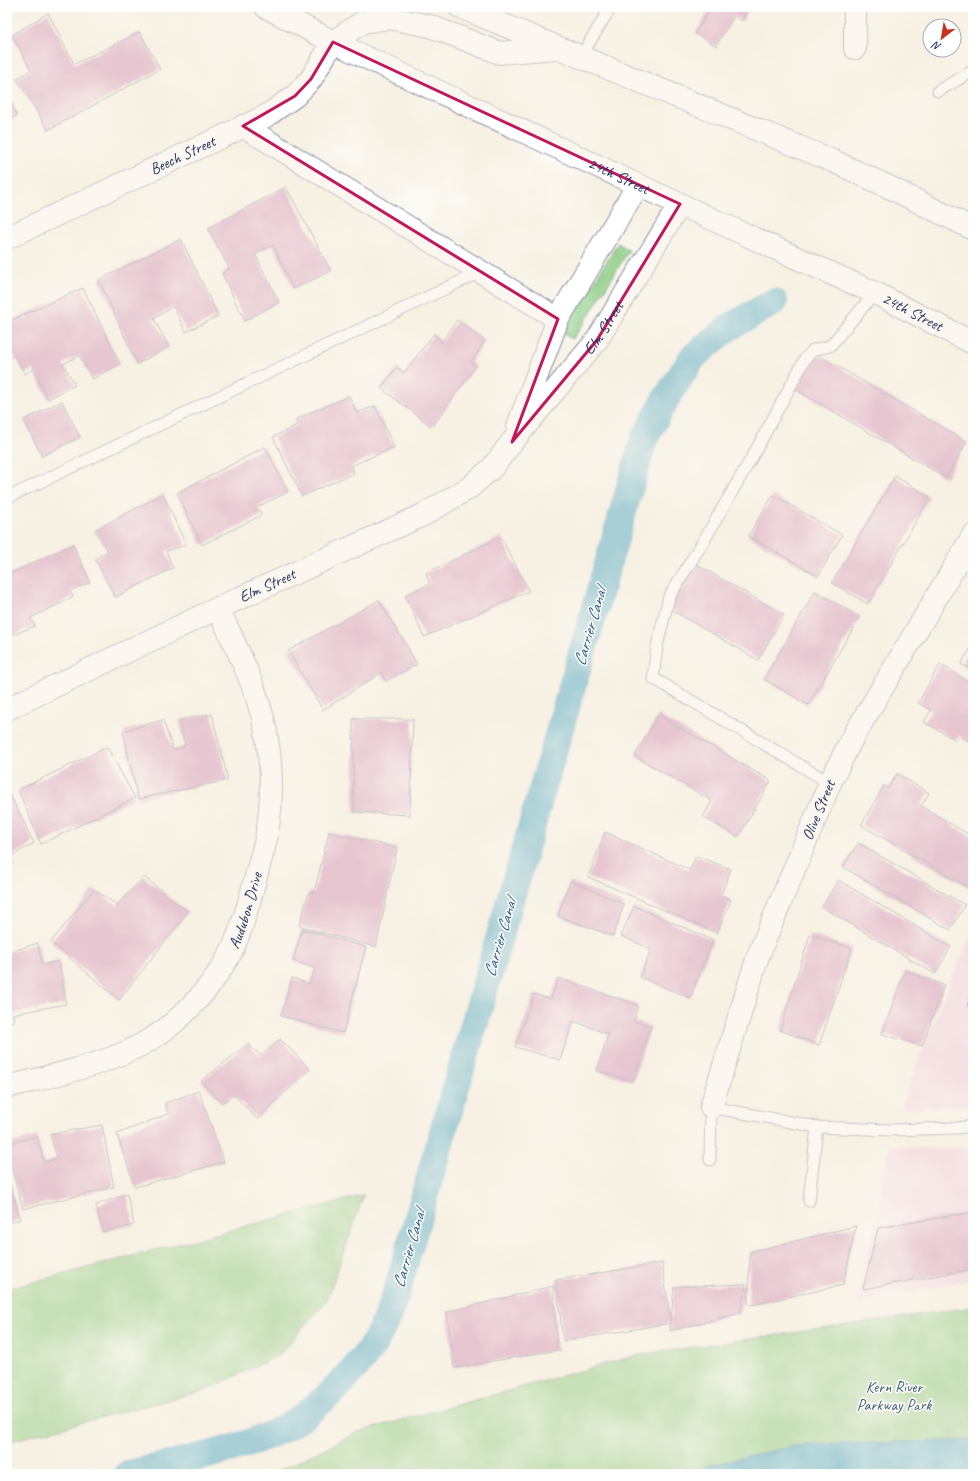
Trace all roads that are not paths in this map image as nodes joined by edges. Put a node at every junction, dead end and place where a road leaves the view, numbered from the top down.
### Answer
1 (266, 7) edge
2 (460, 7) edge
3 (611, 7) edge
4 (855, 7) edge
5 (333, 42) junction
6 (561, 48) junction
7 (855, 48) dead end
8 (581, 56) junction
9 (973, 71) edge
10 (938, 90) dead end
11 (243, 126) junction
12 (638, 185) junction
13 (680, 204) junction
14 (973, 229) edge
15 (7, 238) edge
16 (480, 272) junction
17 (875, 293) junction
18 (558, 319) junction
19 (973, 343) edge
20 (512, 442) junction
21 (7, 498) edge
22 (973, 536) edge
23 (218, 608) junction
24 (7, 709) edge
25 (830, 783) junction
26 (7, 1087) edge
27 (710, 1107) junction
28 (973, 1126) edge
29 (817, 1127) junction
30 (710, 1160) dead end
31 (809, 1201) dead end

1 - 5 street, 24th Street
2 - 6 street
3 - 8 lane
4 - 7 street
5 - 6 street
5 - 11 street, Beech Street
5 - 12 street, 24th Street
6 - 8 street
8 - 14 street
9 - 10 lane
11 - 15 street, Beech Street
11 - 16 street
12 - 13 street, 24th Street
12 - 18 street, Elm Street
13 - 17 street, 24th Street
13 - 20 street, Elm Street
16 - 18 street
16 - 21 lane
17 - 19 street, 24th Street
17 - 25 lane
18 - 20 street, Elm Street
20 - 23 street, Elm Street
22 - 25 street, Olive Street
23 - 24 street, Elm Street
23 - 26 street, Audubon Drive
25 - 27 street, Olive Street
27 - 29 lane
27 - 30 lane
28 - 29 lane
29 - 31 lane

